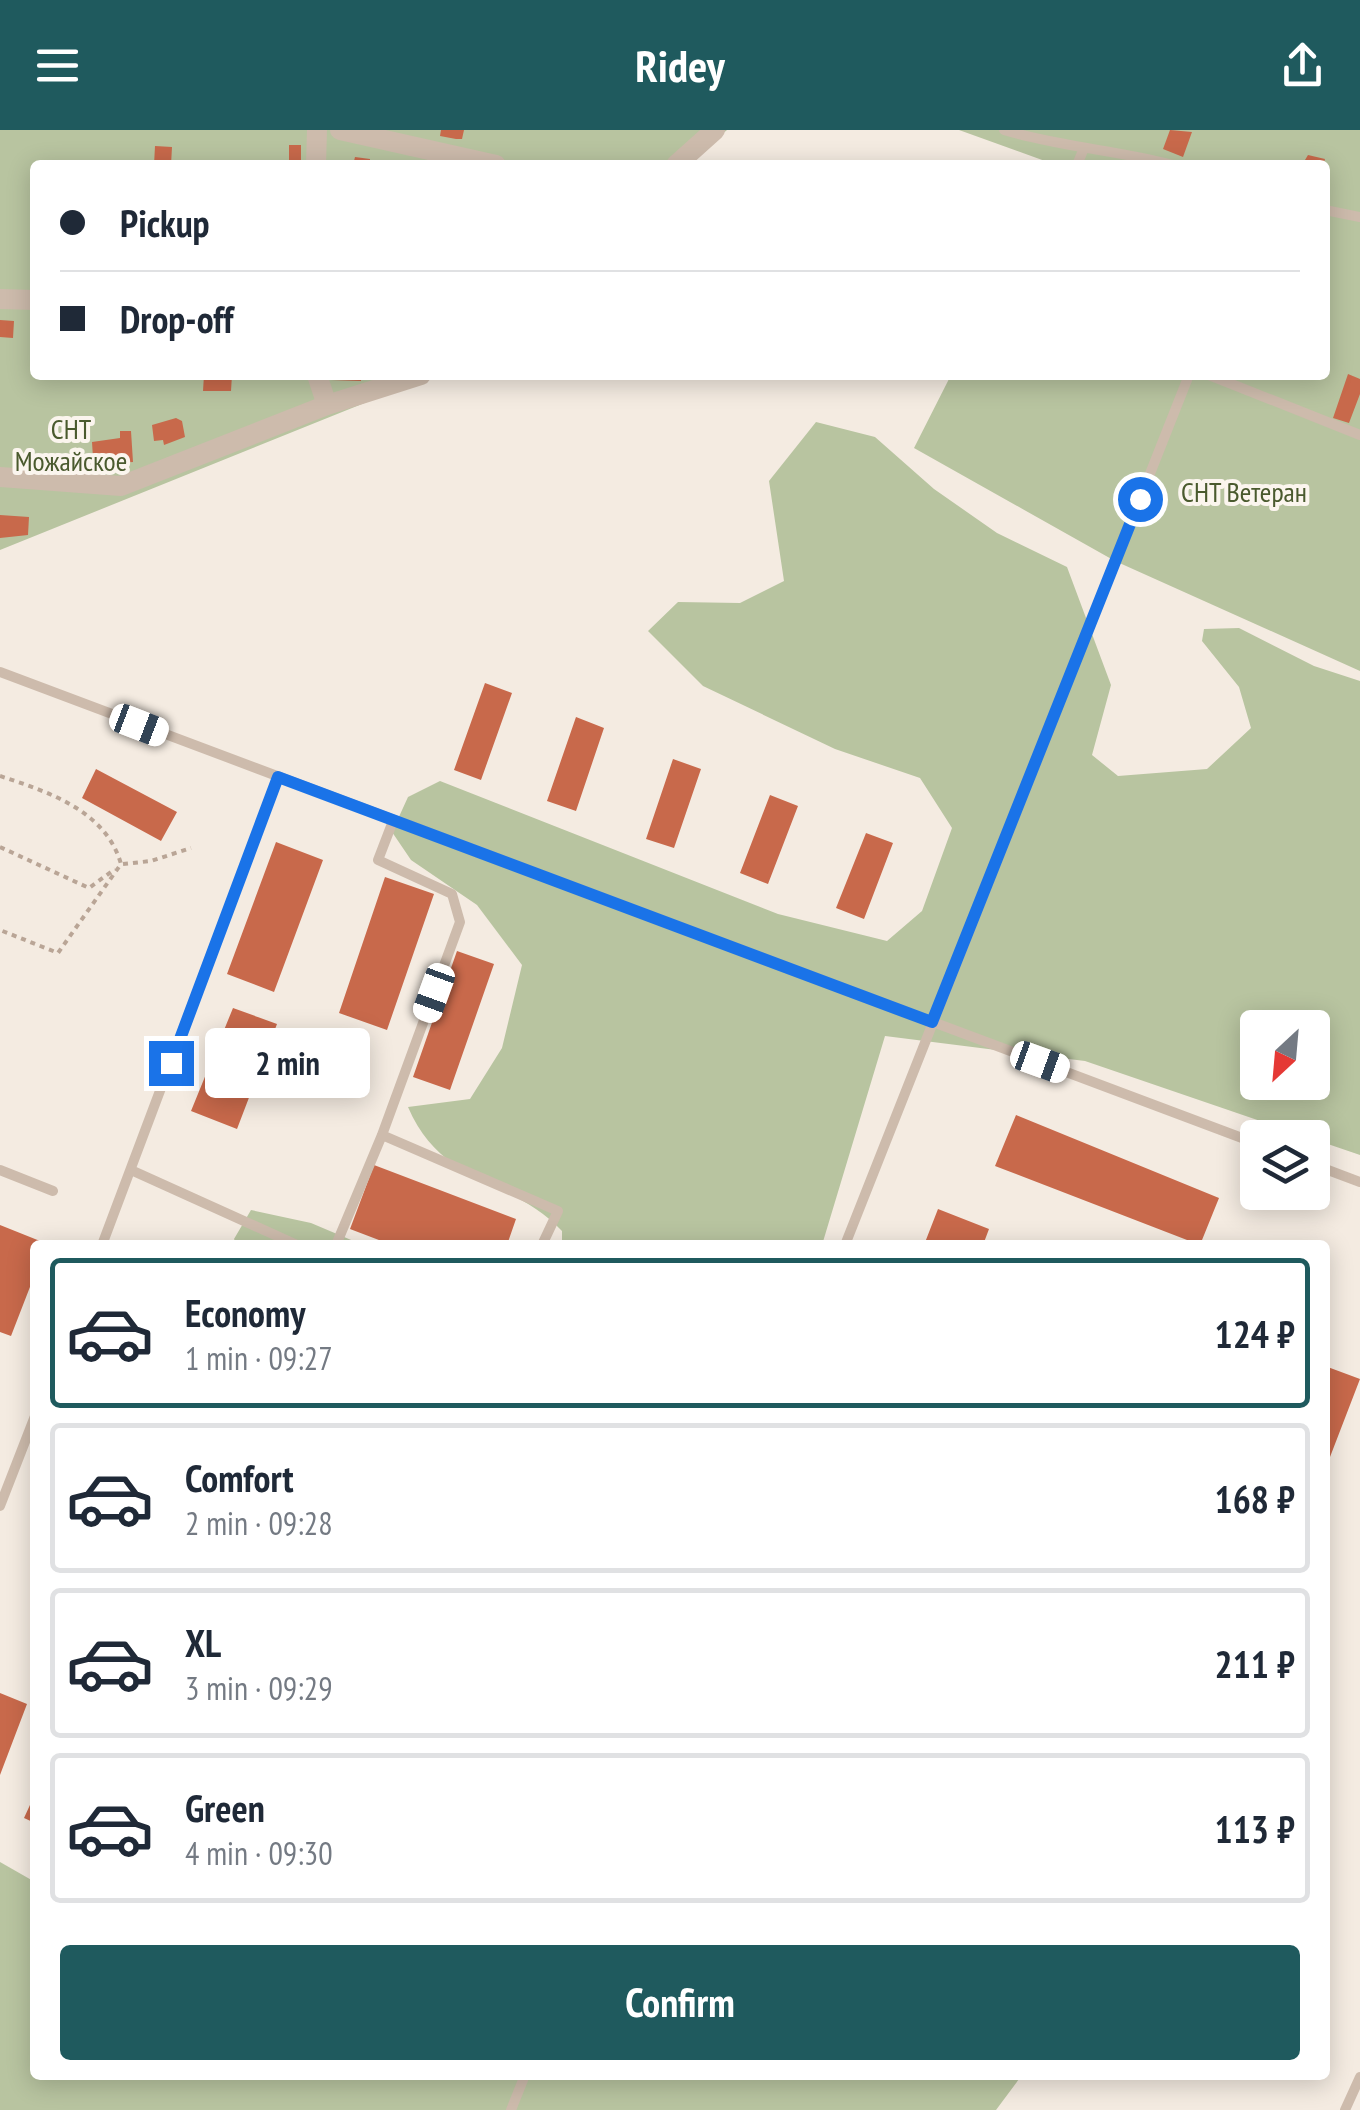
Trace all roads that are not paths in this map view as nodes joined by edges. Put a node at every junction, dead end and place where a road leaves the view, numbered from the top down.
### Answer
1 (317, 130) edge
2 (340, 130) edge
3 (716, 130) edge
4 (1004, 130) edge
5 (1084, 148) junction
6 (316, 160) edge
7 (474, 160) edge
8 (682, 160) edge
9 (1079, 160) edge
10 (1155, 160) edge
11 (1330, 211) edge
12 (1360, 216) edge
13 (0, 300) edge
14 (30, 300) edge
15 (320, 380) edge
16 (405, 380) edge
17 (1187, 380) edge
18 (1222, 380) edge
19 (327, 405) junction
20 (1360, 435) edge
21 (0, 476) edge
22 (0, 672) edge
23 (278, 777) junction
24 (393, 820) junction
25 (932, 1022) junction
26 (382, 1135) junction
27 (1240, 1137) edge
28 (0, 1170) edge
29 (131, 1170) junction
30 (1330, 1171) edge
31 (1360, 1182) edge
32 (53, 1191) dead end
33 (104, 1240) edge
34 (285, 1240) edge
35 (338, 1240) edge
36 (544, 1240) edge
37 (847, 1240) edge
38 (30, 1429) edge
39 (0, 1506) edge
40 (1360, 2077) edge
41 (523, 2080) edge
42 (512, 2110) edge
43 (1344, 2110) edge

1 - 6 street
2 - 7 street
3 - 8 street
4 - 5 lane
5 - 9 lane
5 - 10 lane
11 - 12 lane
13 - 14 street
15 - 19 street
16 - 19 street
17 - 25 lane
18 - 20 lane
19 - 21 street
22 - 23 lane
23 - 24 lane
23 - 29 lane
24 - 25 lane
24 - 26 lane
25 - 27 lane
25 - 37 lane
26 - 35 lane
26 - 36 lane
28 - 32 lane
29 - 33 lane
29 - 34 lane
30 - 31 lane
38 - 39 lane
40 - 43 lane
41 - 42 lane

